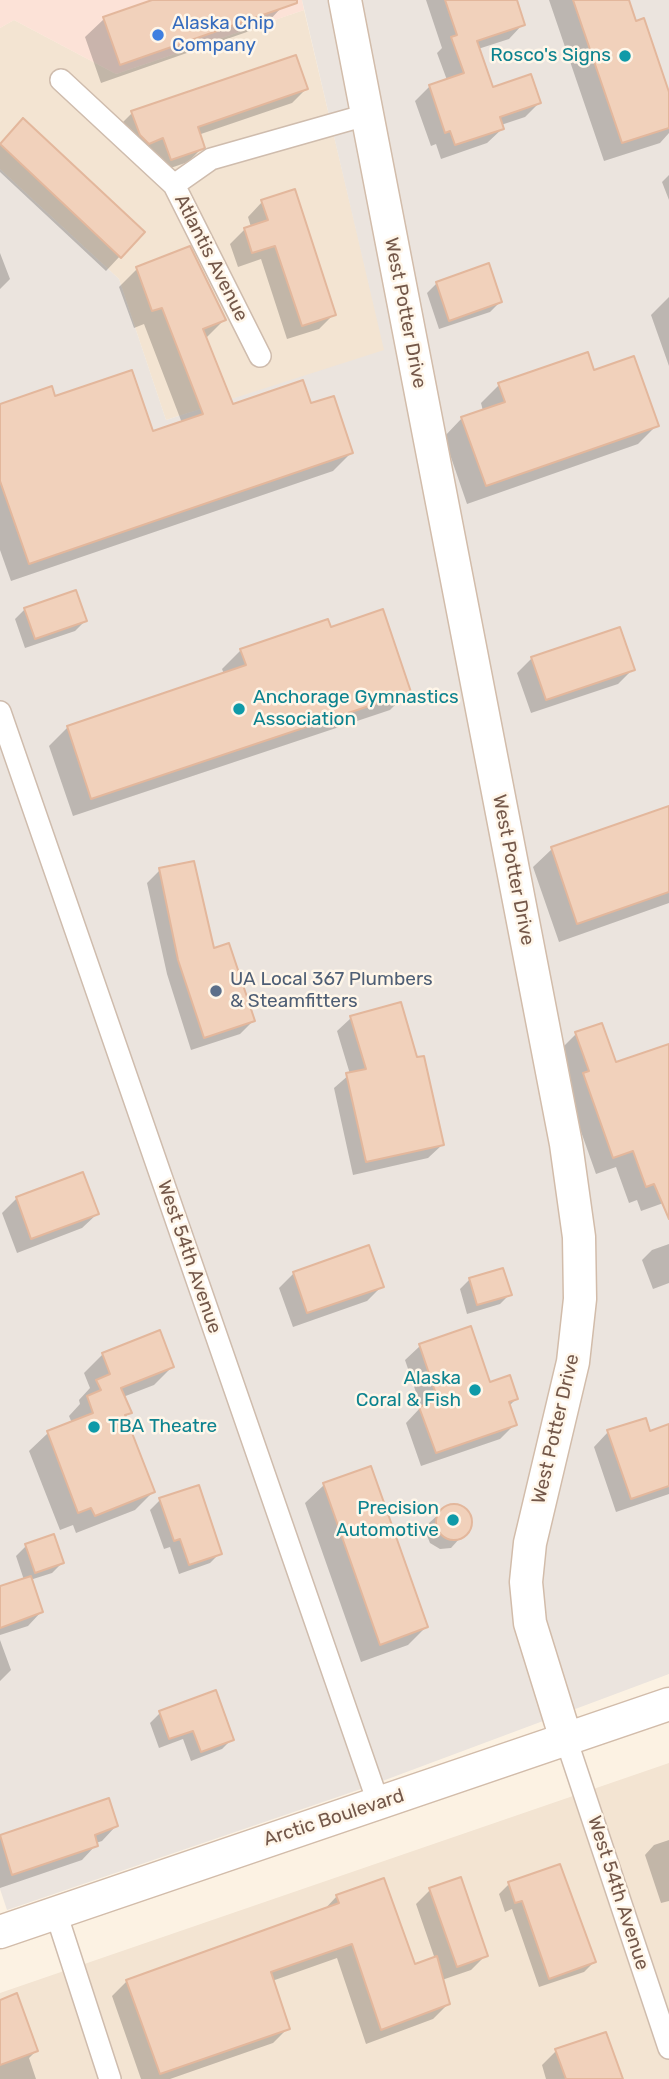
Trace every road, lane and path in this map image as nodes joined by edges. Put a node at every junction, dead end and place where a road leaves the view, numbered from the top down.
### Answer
1 (345, 0) edge
2 (61, 80) dead end
3 (366, 115) junction
4 (174, 186) junction
5 (260, 356) dead end
6 (0, 712) edge
7 (669, 1704) edge
8 (566, 1739) junction
9 (378, 1802) junction
10 (56, 1913) junction
11 (0, 1932) edge
12 (669, 2048) edge
13 (110, 2079) edge

1 - 3 main road, West Potter Drive
2 - 4 street, Atlantis Avenue
3 - 4 street
3 - 8 main road, West Potter Drive
4 - 5 street, Atlantis Avenue
6 - 9 street, West 54th Avenue
7 - 8 main road, Arctic Boulevard
8 - 9 main road, Arctic Boulevard
8 - 12 street, West 54th Avenue
9 - 10 main road, Arctic Boulevard
10 - 11 main road, Arctic Boulevard
10 - 13 street

